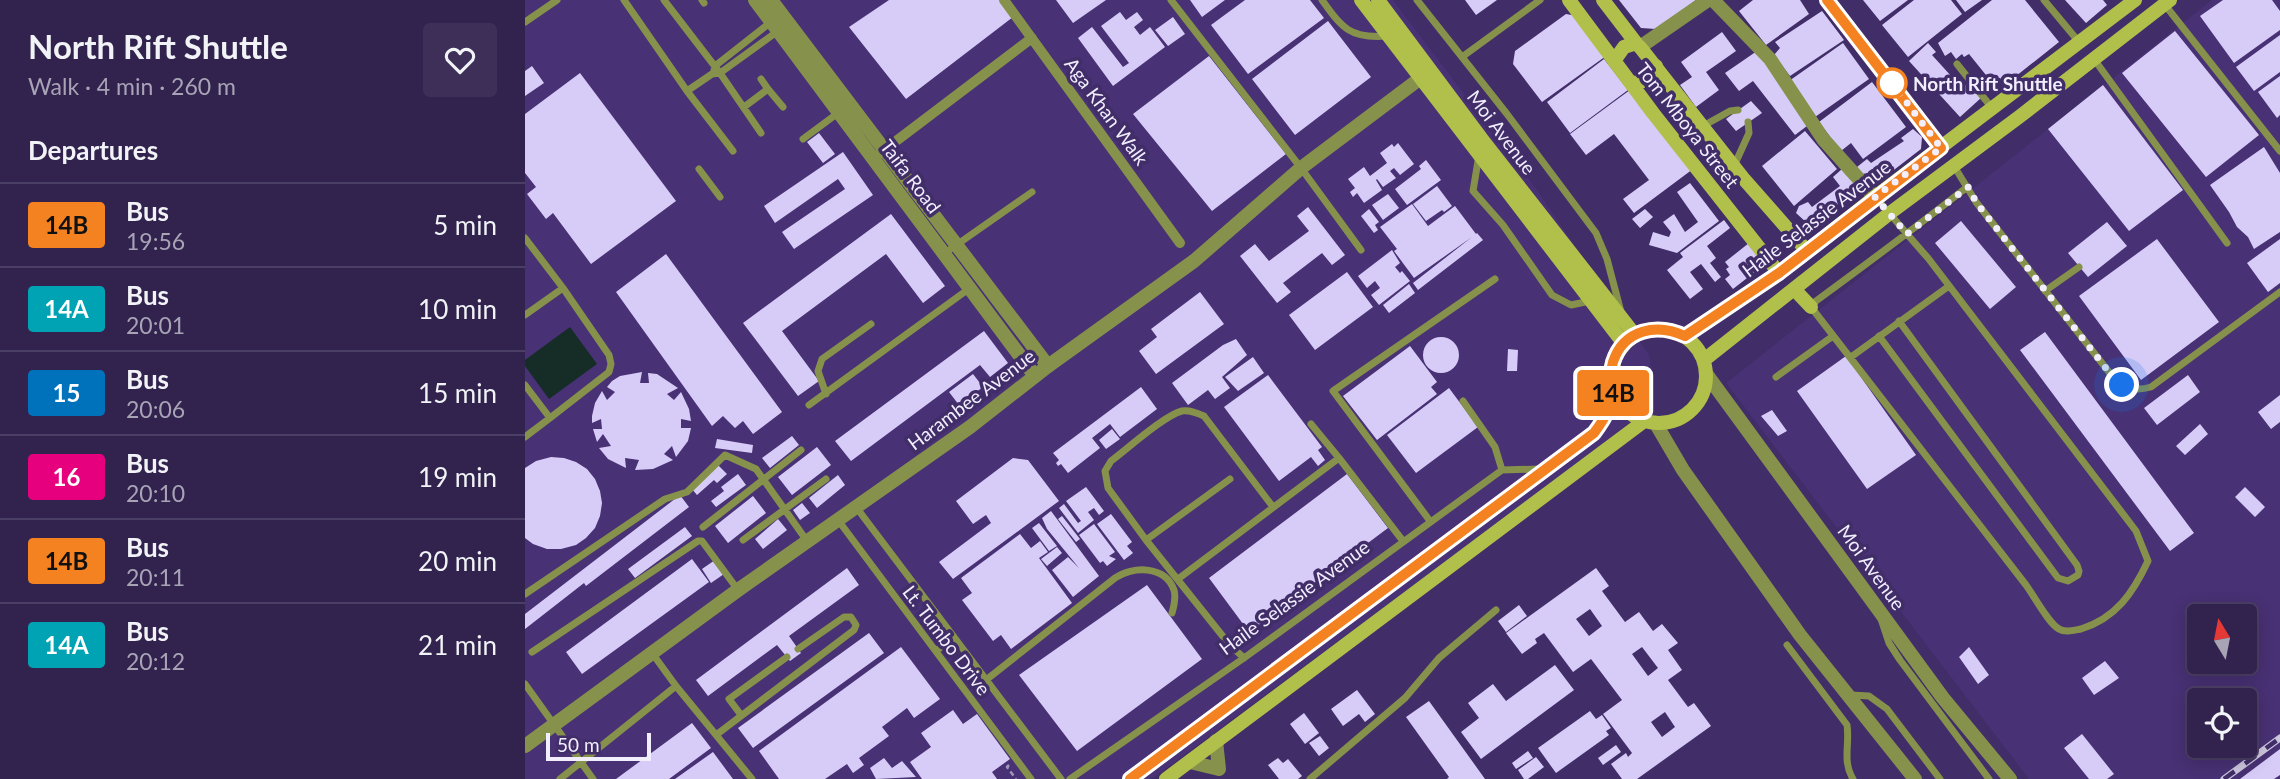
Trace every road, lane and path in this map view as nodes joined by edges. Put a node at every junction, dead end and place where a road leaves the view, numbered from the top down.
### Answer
1 (557, 0) edge
2 (624, 0) edge
3 (664, 0) edge
4 (755, 0) edge
5 (771, 0) edge
6 (1004, 0) edge
7 (1171, 0) edge
8 (1322, 0) edge
9 (1361, 0) edge
10 (1378, 0) edge
11 (1417, 0) edge
12 (1540, 0) edge
13 (1569, 0) edge
14 (1603, 0) edge
15 (1708, 0) edge
16 (1713, 0) edge
17 (1827, 0) edge
18 (2044, 0) edge
19 (2135, 0) edge
20 (2167, 2) edge
21 (525, 22) edge
22 (774, 26) junction
23 (1388, 36) junction
24 (1032, 38) junction
25 (2079, 43) junction
26 (1638, 45) junction
27 (1462, 57) junction
28 (2094, 59) junction
29 (1614, 61) junction
30 (1957, 64) dead end
31 (1656, 66) junction
32 (716, 71) junction
33 (1426, 74) junction
34 (761, 79) dead end
35 (1632, 83) junction
36 (768, 89) junction
37 (687, 91) junction
38 (744, 107) junction
39 (783, 107) dead end
40 (1993, 108) junction
41 (1738, 110) dead end
42 (839, 112) junction
43 (1748, 122) dead end
44 (1703, 126) junction
45 (761, 133) dead end
46 (803, 139) dead end
47 (1941, 148) junction
48 (733, 151) dead end
49 (2280, 151) edge
50 (879, 154) junction
51 (1479, 155) junction
52 (1734, 166) junction
53 (1954, 166) junction
54 (1301, 168) junction
55 (699, 169) dead end
56 (1968, 187) junction
57 (1032, 192) dead end
58 (720, 197) dead end
59 (1875, 197) junction
60 (1890, 213) junction
61 (1907, 234) junction
62 (525, 238) edge
63 (1180, 243) dead end
64 (2227, 243) dead end
65 (950, 249) junction
66 (1360, 250) dead end
67 (1807, 250) junction
68 (2079, 267) dead end
69 (1779, 273) junction
70 (1495, 279) dead end
71 (1949, 286) junction
72 (563, 288) junction
73 (971, 288) junction
74 (1794, 289) junction
75 (2045, 291) junction
76 (2280, 292) edge
77 (1591, 301) junction
78 (1811, 307) junction
79 (525, 315) edge
80 (1623, 320) junction
81 (1899, 321) junction
82 (871, 324) dead end
83 (1685, 336) junction
84 (1833, 336) junction
85 (1879, 336) junction
86 (1629, 340) junction
87 (1851, 357) junction
88 (1048, 366) junction
89 (1705, 367) junction
90 (1035, 376) junction
91 (1776, 377) dead end
92 (525, 386) edge
93 (1613, 392) junction
94 (825, 394) junction
95 (1463, 401) dead end
96 (809, 405) dead end
97 (550, 418) junction
98 (1649, 423) junction
99 (1311, 424) dead end
100 (525, 437) edge
101 (801, 450) dead end
102 (1339, 458) junction
103 (1546, 469) junction
104 (1502, 470) junction
105 (763, 479) junction
106 (826, 479) dead end
107 (1230, 479) dead end
108 (856, 507) junction
109 (1273, 507) junction
110 (785, 509) junction
111 (838, 520) junction
112 (1430, 521) junction
113 (703, 527) dead end
114 (743, 540) dead end
115 (1146, 540) junction
116 (1403, 541) junction
117 (807, 542) junction
118 (1178, 579) junction
119 (738, 590) junction
120 (525, 594) edge
121 (1496, 610) dead end
122 (1880, 611) junction
123 (1172, 613) dead end
124 (954, 637) junction
125 (1787, 645) dead end
126 (798, 649) dead end
127 (936, 651) junction
128 (532, 652) dead end
129 (652, 653) junction
130 (787, 657) dead end
131 (1244, 658) junction
132 (986, 680) junction
133 (525, 684) edge
134 (676, 686) junction
135 (1848, 695) junction
136 (741, 715) junction
137 (553, 725) junction
138 (716, 735) junction
139 (1216, 741) junction
140 (525, 746) edge
141 (581, 762) junction
142 (1190, 762) junction
143 (1010, 772) dead end
144 (1223, 774) edge
145 (560, 779) edge
146 (593, 779) edge
147 (752, 779) edge
148 (1016, 779) edge
149 (1031, 779) edge
150 (1061, 779) edge
151 (1070, 779) edge
152 (1130, 779) edge
153 (1166, 779) edge
154 (1310, 779) edge
155 (1853, 779) edge
156 (1915, 779) edge
157 (1940, 779) edge
158 (1989, 779) edge
159 (2010, 779) edge

1 - 21 lane
2 - 37 lane
3 - 32 lane
4 - 22 street, Taifa Road
5 - 50 street, Taifa Road
6 - 24 street, Aga Khan Walk
7 - 54 lane
8 - 23 lane
9 - 23 main road, Moi Avenue
10 - 33 main road, Moi Avenue
11 - 27 lane, Moi Avenue
12 - 27 lane
13 - 29 main road, Tom Mboya Street
14 - 26 main road, Tom Mboya Street
15 - 26 street
16 - 59 street
17 - 47 street
18 - 25 lane
19 - 25 main road, Haile Selassie Avenue
20 - 28 main road
20 - 49 lane
22 - 32 lane
22 - 42 street, Taifa Road
23 - 33 main road, Moi Avenue
24 - 50 street
24 - 63 street, Aga Khan Walk
25 - 40 main road, Haile Selassie Avenue
26 - 29 main road
26 - 31 main road, Tom Mboya Street
27 - 80 lane, Moi Avenue
28 - 53 main road
28 - 64 lane
29 - 35 main road, Tom Mboya Street
30 - 40 lane
31 - 35 main road
31 - 44 main road, Tom Mboya Street
32 - 37 lane
32 - 38 lane
33 - 51 main road, Moi Avenue
33 - 54 street, Harambee Avenue
33 - 80 main road, Moi Avenue
34 - 36 lane
35 - 69 main road, Tom Mboya Street
36 - 38 lane
36 - 39 lane
37 - 48 lane
38 - 45 lane
40 - 47 main road, Haile Selassie Avenue
41 - 44 lane
42 - 46 lane
42 - 50 street, Taifa Road
43 - 52 lane
44 - 52 main road, Tom Mboya Street
47 - 59 main road, Haile Selassie Avenue
50 - 65 street, Taifa Road
51 - 77 main road, Moi Avenue
51 - 77 lane, Moi Avenue
52 - 67 main road, Tom Mboya Street
53 - 56 lane
53 - 60 main road
54 - 66 lane
54 - 88 street, Harambee Avenue
55 - 58 lane
56 - 61 lane
56 - 75 lane
57 - 65 lane
59 - 60 lane
59 - 67 main road, Haile Selassie Avenue
60 - 61 lane
60 - 74 main road
61 - 71 lane
61 - 78 lane
62 - 72 lane
65 - 73 street, Taifa Road
65 - 88 street, Taifa Road
67 - 69 main road, Haile Selassie Avenue
68 - 75 lane
69 - 83 main road, Haile Selassie Avenue
70 - 112 lane
71 - 81 lane
71 - 87 lane
72 - 79 lane
72 - 97 lane
73 - 90 street, Taifa Road
73 - 94 lane
74 - 78 main road
74 - 89 main road
75 - 76 lane
77 - 86 main road, Moi Avenue
78 - 84 lane
80 - 86 main road, Moi Avenue
81 - 85 lane
81 - 85 lane
82 - 94 lane
83 - 86 main road
83 - 89 main road
84 - 87 lane
84 - 91 lane
85 - 87 lane
86 - 93 main road
88 - 90 street, Harambee Avenue
89 - 98 main road
89 - 122 street, Moi Avenue
90 - 108 street, Harambee Avenue
92 - 97 lane
93 - 98 main road
93 - 103 main road
94 - 96 lane
95 - 104 lane
97 - 100 lane
98 - 135 street
98 - 139 main road
99 - 102 lane
101 - 105 lane
102 - 109 lane
102 - 116 lane
103 - 104 lane
103 - 152 main road
104 - 112 lane, Haile Selassie Avenue
105 - 110 lane
105 - 113 lane
105 - 120 lane
106 - 110 lane
107 - 115 lane
108 - 111 street, Harambee Avenue
108 - 124 lane, Lt. Tumbo Drive
109 - 115 lane
109 - 118 lane
110 - 114 lane
110 - 117 lane
111 - 117 street, Harambee Avenue
111 - 127 lane, Lt. Tumbo Drive
112 - 116 lane, Haile Selassie Avenue
115 - 118 lane
116 - 131 lane, Haile Selassie Avenue
117 - 119 street, Harambee Avenue
118 - 131 lane
119 - 128 lane
119 - 129 street, Harambee Avenue
121 - 154 lane
122 - 158 lane
122 - 159 street, Moi Avenue
123 - 132 lane, Lt. Tumbo Drive
124 - 127 lane
124 - 132 lane, Lt. Tumbo Drive
125 - 155 lane
126 - 136 lane
127 - 149 lane, Lt. Tumbo Drive
129 - 134 lane
129 - 137 street, Harambee Avenue
130 - 136 lane
131 - 151 lane, Haile Selassie Avenue
132 - 150 lane, Lt. Tumbo Drive
133 - 137 lane
134 - 138 lane
134 - 141 lane
135 - 156 street
135 - 157 lane
136 - 138 lane
137 - 140 street, Harambee Avenue
137 - 141 lane
138 - 147 lane
139 - 142 main road
139 - 144 street
141 - 145 lane
141 - 146 lane
142 - 144 street
142 - 153 main road
143 - 148 path

